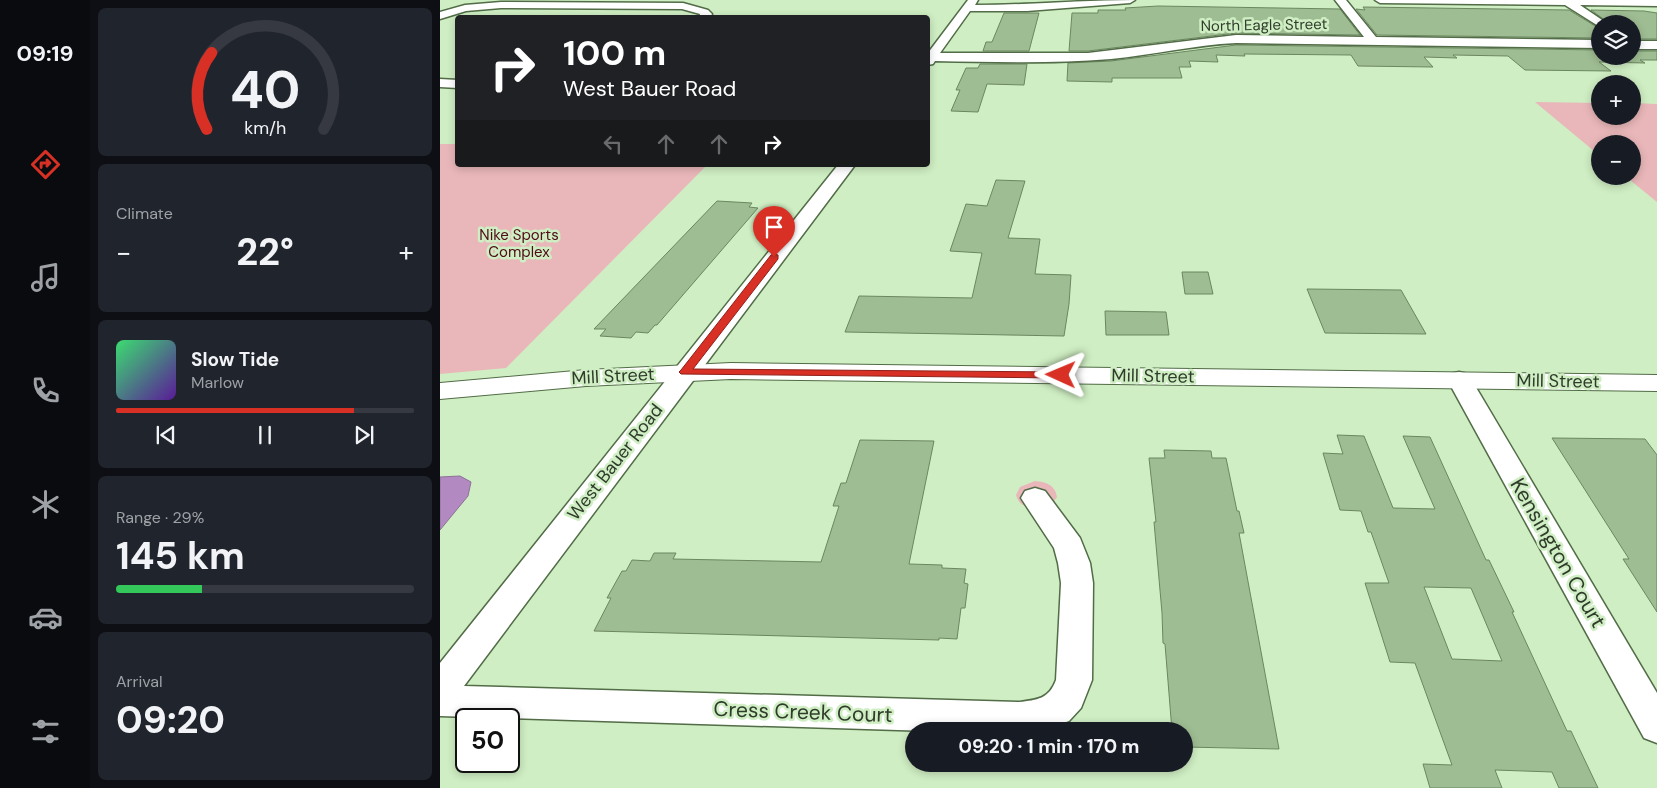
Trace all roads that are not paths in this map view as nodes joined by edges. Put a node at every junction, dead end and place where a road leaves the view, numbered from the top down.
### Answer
1 (1130, 0) edge
2 (1340, 0) edge
3 (1380, 0) edge
4 (1566, 1) edge
5 (1657, 3) edge
6 (970, 4) edge
7 (702, 13) edge
8 (440, 16) edge
9 (1591, 17) edge
10 (1373, 41) junction
11 (1591, 44) edge
12 (1641, 44) edge
13 (1657, 45) edge
14 (930, 55) edge
15 (440, 83) edge
16 (455, 84) edge
17 (845, 167) edge
18 (685, 372) junction
19 (1459, 380) junction
20 (1657, 383) edge
21 (440, 392) edge
22 (1035, 498) dead end
23 (440, 690) edge
24 (440, 701) edge
25 (1657, 727) edge

1 - 6 street
2 - 10 street
3 - 4 street
4 - 5 street
4 - 9 street
6 - 14 street
7 - 8 street
10 - 11 street, North Eagle Street
10 - 14 street, North Eagle Street
12 - 13 street
15 - 16 street
17 - 18 street, West Bauer Road
18 - 19 main road, Mill Street
18 - 21 main road, Mill Street
18 - 23 street, West Bauer Road
19 - 20 main road, Mill Street
19 - 25 street, Kensington Court
22 - 24 street, Cress Creek Court

